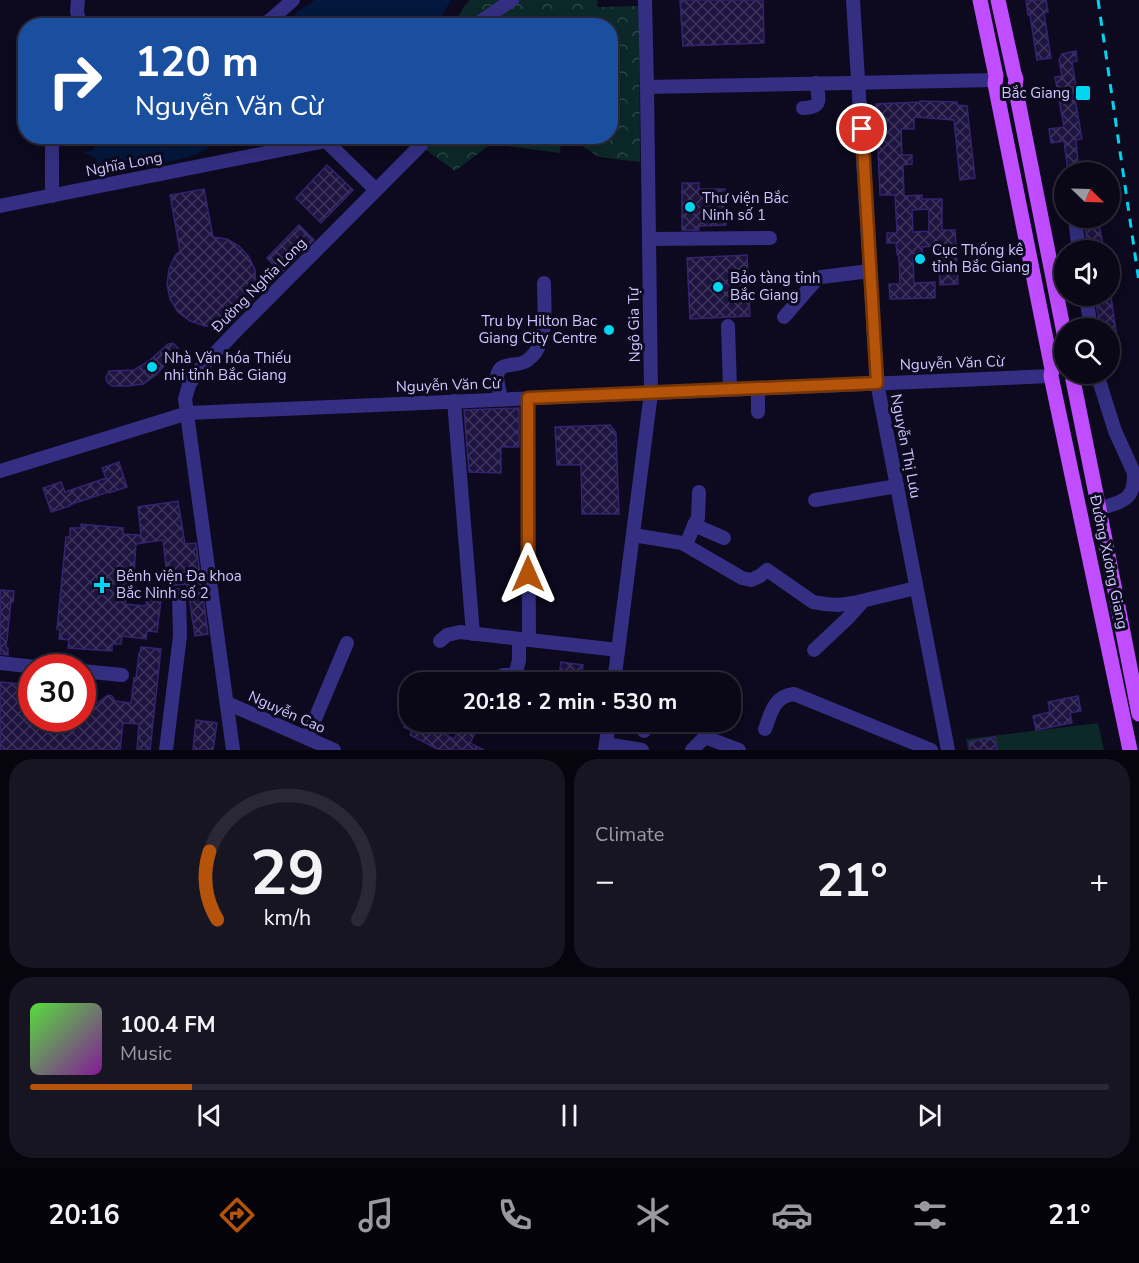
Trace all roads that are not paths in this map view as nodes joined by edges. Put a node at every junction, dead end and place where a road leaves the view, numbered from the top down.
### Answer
1 (79, 0) edge
2 (293, 0) edge
3 (512, 0) edge
4 (645, 0) edge
5 (854, 0) edge
6 (980, 0) edge
7 (998, 0) edge
8 (78, 18) edge
9 (272, 18) edge
10 (486, 18) edge
11 (1014, 80) junction
12 (996, 81) junction
13 (859, 82) junction
14 (816, 83) junction
15 (647, 87) junction
16 (803, 108) dead end
17 (52, 144) edge
18 (311, 144) edge
19 (329, 144) edge
20 (421, 145) dead end
21 (376, 190) junction
22 (52, 196) junction
23 (0, 206) edge
24 (770, 238) dead end
25 (649, 239) junction
26 (870, 271) junction
27 (544, 283) dead end
28 (784, 317) dead end
29 (1061, 318) edge
30 (728, 326) dead end
31 (1054, 367) edge
32 (1054, 372) edge
33 (877, 383) junction
34 (1057, 384) edge
35 (1074, 384) edge
36 (1100, 384) edge
37 (758, 388) junction
38 (730, 390) junction
39 (651, 393) junction
40 (528, 398) junction
41 (501, 399) junction
42 (454, 401) junction
43 (188, 412) junction
44 (758, 412) dead end
45 (0, 471) edge
46 (897, 486) junction
47 (699, 492) dead end
48 (815, 500) dead end
49 (1100, 509) junction
50 (694, 525) junction
51 (633, 535) junction
52 (724, 538) dead end
53 (686, 545) junction
54 (916, 588) junction
55 (179, 596) dead end
56 (863, 601) junction
57 (474, 634) junction
58 (524, 640) junction
59 (440, 641) dead end
60 (347, 643) dead end
61 (618, 650) junction
62 (814, 650) dead end
63 (0, 663) edge
64 (18, 665) edge
65 (96, 672) edge
66 (516, 672) edge
67 (615, 672) edge
68 (122, 675) dead end
69 (227, 704) junction
70 (1139, 714) edge
71 (765, 729) dead end
72 (608, 732) edge
73 (311, 743) edge
74 (606, 747) edge
75 (166, 750) edge
76 (233, 750) edge
77 (333, 750) edge
78 (642, 750) edge
79 (692, 750) edge
80 (739, 750) edge
81 (931, 750) edge
82 (948, 750) edge
83 (1130, 750) edge

1 - 8 street
2 - 9 street
3 - 10 street
4 - 15 street, Ngô Gia Tự
5 - 13 street, Nguyễn Thị Lưu
6 - 12 main road, Đường Xương Giang
7 - 11 main road
11 - 12 main road
11 - 29 main road
12 - 13 street
12 - 31 main road, Đường Xương Giang
13 - 14 street
13 - 26 street, Nguyễn Thị Lưu
14 - 15 street
14 - 16 street
15 - 25 street, Ngô Gia Tự
17 - 22 street
18 - 22 street, Nghĩa Long
19 - 21 street
20 - 21 street, Đường Nghĩa Long
21 - 43 street, Đường Nghĩa Long
22 - 23 street, Nghĩa Long
24 - 25 street
25 - 39 street, Ngô Gia Tự
26 - 28 street
26 - 33 street, Nguyễn Thị Lưu
27 - 41 street
30 - 38 street
32 - 33 street, Nguyễn Văn Cừ
33 - 37 street, Nguyễn Văn Cừ
33 - 46 street, Nguyễn Thị Lưu
34 - 83 main road, Đường Xương Giang
35 - 49 main road, Đường Xương Giang
36 - 49 street
37 - 38 street, Nguyễn Văn Cừ
37 - 44 street
38 - 39 street, Nguyễn Văn Cừ
39 - 40 street, Nguyễn Văn Cừ
39 - 51 street, Ngô Gia Tự
40 - 41 street, Nguyễn Văn Cừ
40 - 58 street
41 - 42 street, Nguyễn Văn Cừ
42 - 43 street, Nguyễn Văn Cừ
42 - 57 street
43 - 45 street, Nguyễn Văn Cừ
43 - 69 street, Đường Nghĩa Long
46 - 48 street
46 - 54 street, Nguyễn Thị Lưu
47 - 50 street
49 - 70 main road, Đường Xương Giang
50 - 52 street
50 - 53 street
51 - 53 street
51 - 61 street, Ngô Gia Tự
53 - 56 street
54 - 56 street
54 - 82 street, Nguyễn Thị Lưu
55 - 75 street
56 - 62 street
57 - 58 street
57 - 59 street
58 - 61 street
58 - 66 street
60 - 73 street
61 - 67 street, Ngô Gia Tự
63 - 64 street
65 - 68 street
69 - 73 street, Nguyễn Cao
69 - 76 street, Đường Nghĩa Long
71 - 81 street
72 - 74 street
73 - 77 street, Nguyễn Cao
74 - 78 street
79 - 80 street

